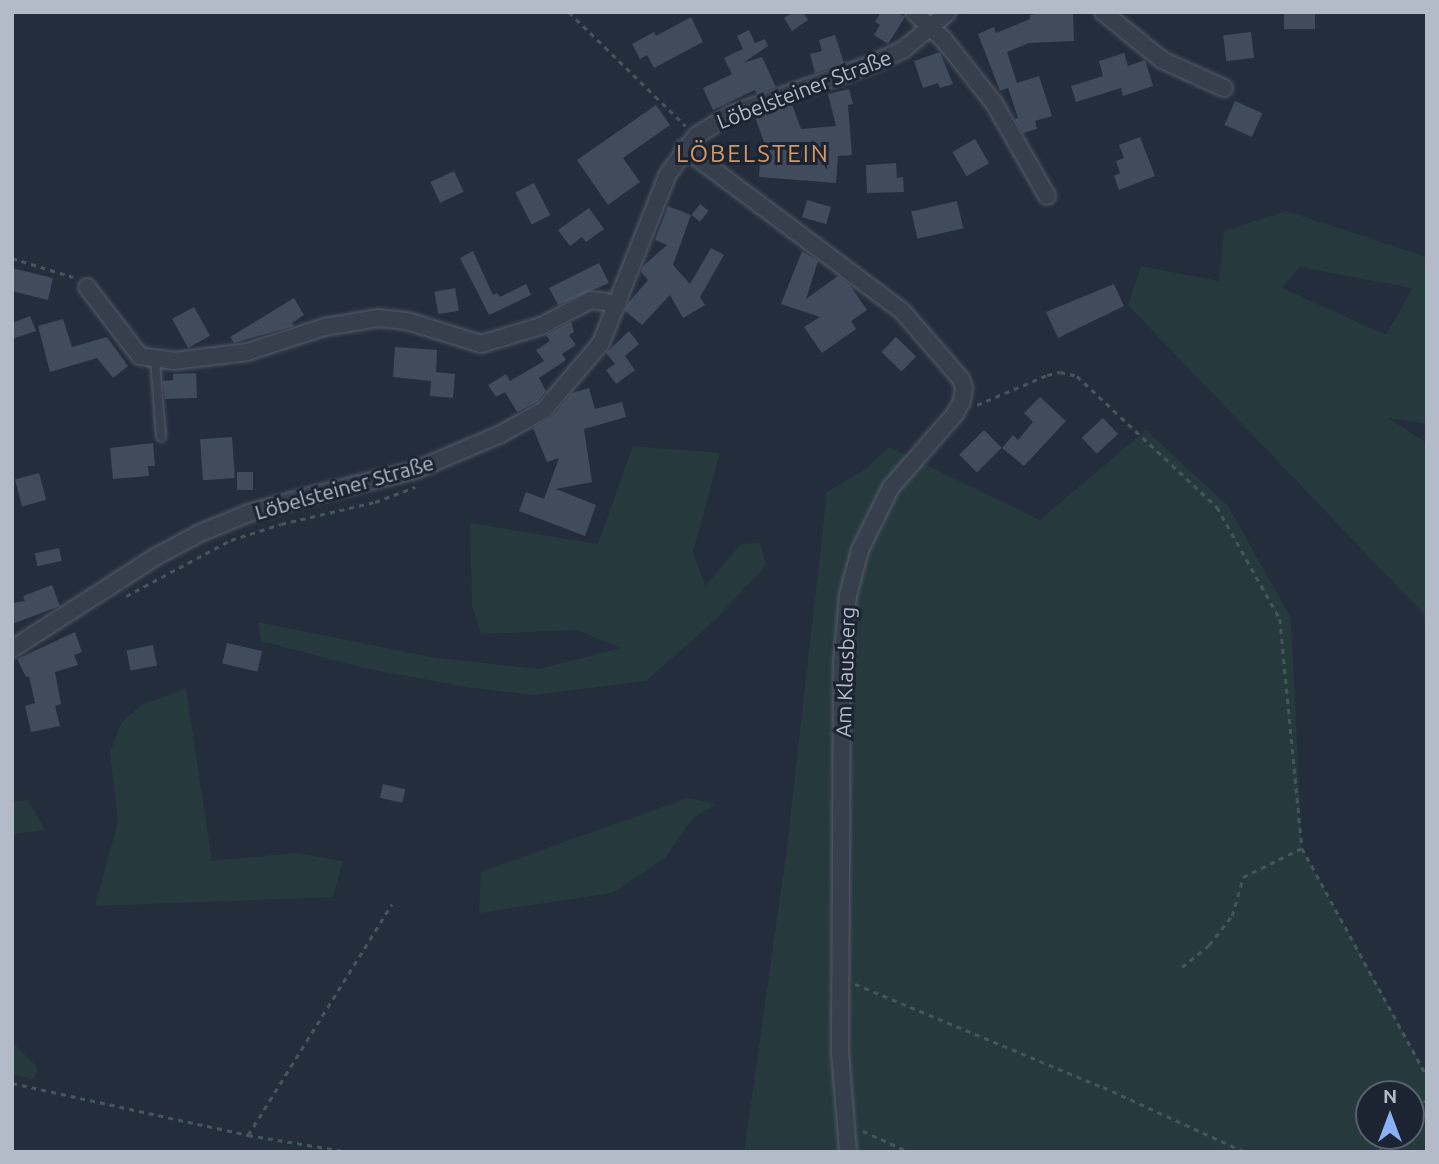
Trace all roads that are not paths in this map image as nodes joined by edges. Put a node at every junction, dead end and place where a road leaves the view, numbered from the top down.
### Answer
1 (914, 12) edge
2 (948, 12) edge
3 (1102, 12) edge
4 (931, 29) junction
5 (1224, 88) dead end
6 (684, 148) junction
7 (1047, 196) dead end
8 (87, 287) road end
9 (618, 304) junction
10 (155, 360) junction
11 (161, 437) dead end
12 (12, 649) edge
13 (848, 1152) edge

1 - 4 street
2 - 4 street, Löbelsteiner Straße
3 - 5 street
4 - 6 street, Löbelsteiner Straße
4 - 7 street
6 - 9 street, Löbelsteiner Straße
6 - 13 street, Am Klausberg
8 - 10 street
9 - 10 street
9 - 12 street, Löbelsteiner Straße
10 - 11 lane

